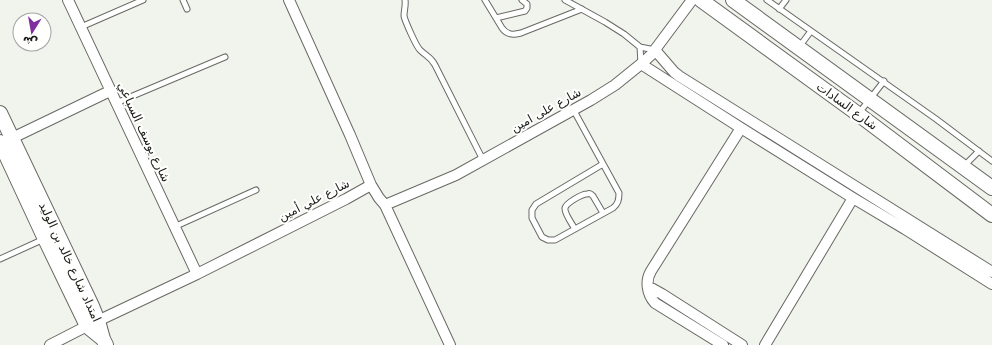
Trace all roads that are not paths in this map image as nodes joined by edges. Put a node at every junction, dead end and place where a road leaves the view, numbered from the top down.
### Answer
1 (68, 0) edge
2 (143, 0) edge
3 (183, 0) edge
4 (290, 0) edge
5 (405, 0) edge
6 (484, 0) edge
7 (522, 0) edge
8 (565, 0) edge
9 (692, 0) edge
10 (701, 0) edge
11 (734, 0) edge
12 (766, 0) edge
13 (786, 0) edge
14 (717, 4) edge
15 (187, 9) dead end
16 (582, 9) junction
17 (779, 9) junction
18 (496, 18) junction
19 (81, 27) junction
20 (811, 31) junction
21 (640, 47) junction
22 (799, 48) junction
23 (655, 50) junction
24 (225, 57) dead end
25 (641, 64) junction
26 (884, 81) junction
27 (110, 91) junction
28 (870, 99) junction
29 (116, 103) junction
30 (574, 109) junction
31 (0, 113) edge
32 (858, 114) junction
33 (741, 128) junction
34 (4, 142) edge
35 (792, 147) junction
36 (978, 151) junction
37 (786, 156) junction
38 (483, 160) junction
39 (992, 161) edge
40 (603, 164) junction
41 (963, 167) junction
42 (371, 185) junction
43 (992, 188) edge
44 (256, 190) dead end
45 (853, 198) junction
46 (385, 205) junction
47 (603, 213) junction
48 (992, 215) edge
49 (908, 225) junction
50 (174, 227) junction
51 (575, 228) junction
52 (45, 239) junction
53 (0, 259) edge
54 (992, 272) edge
55 (197, 274) junction
56 (992, 284) edge
57 (648, 288) junction
58 (93, 323) junction
59 (105, 342) edge
60 (50, 345) edge
61 (450, 345) edge
62 (723, 345) edge
63 (742, 345) edge
64 (765, 345) edge

1 - 19 street, شارع يوسف السباعي
2 - 19 lane
3 - 15 lane
4 - 42 street
5 - 38 lane
6 - 18 lane
7 - 18 lane
8 - 16 lane
9 - 23 street, شارع على امين
10 - 14 main road, شارع السادات
11 - 22 main road, شارع السادات
12 - 17 lane
13 - 17 lane
14 - 32 main road, شارع السادات
16 - 18 lane
16 - 21 lane
17 - 20 lane
19 - 27 street, شارع يوسف السباعي
20 - 22 lane
20 - 26 lane
21 - 23 lane
21 - 25 lane
22 - 28 main road, شارع السادات
23 - 25 street, شارع على امين
23 - 35 street
24 - 29 lane
25 - 30 street, شارع على امين
25 - 33 street
26 - 28 lane
26 - 36 lane
27 - 29 street, شارع يوسف السباعي
27 - 34 street
28 - 32 lane
28 - 41 main road, شارع السادات
29 - 50 street, شارع يوسف السباعي
30 - 38 street, شارع على امين
30 - 40 lane
31 - 34 main road, امتداد شارع خالد بن الوليد
32 - 48 main road, شارع السادات
33 - 37 street
33 - 57 street
34 - 52 main road, امتداد شارع خالد بن الوليد
34 - 58 main road, امتداد شارع خالد بن الوليد
35 - 37 street
35 - 49 street
36 - 39 lane
36 - 41 lane
37 - 45 street
38 - 46 street, شارع على امين
40 - 47 lane
40 - 51 lane
41 - 43 main road, شارع السادات
42 - 46 street
42 - 55 street, شارع علي أمين
44 - 50 lane
45 - 49 street
45 - 64 street
46 - 61 street
47 - 51 lane
47 - 51 lane
49 - 54 street
49 - 56 street
50 - 55 street, شارع يوسف السباعي
52 - 53 lane
52 - 58 main road, امتداد شارع خالد بن الوليد
55 - 58 street, شارع علي أمين
57 - 62 street
57 - 63 street
58 - 59 main road, امتداد شارع خالد بن الوليد
58 - 60 street, شارع علي أمين

